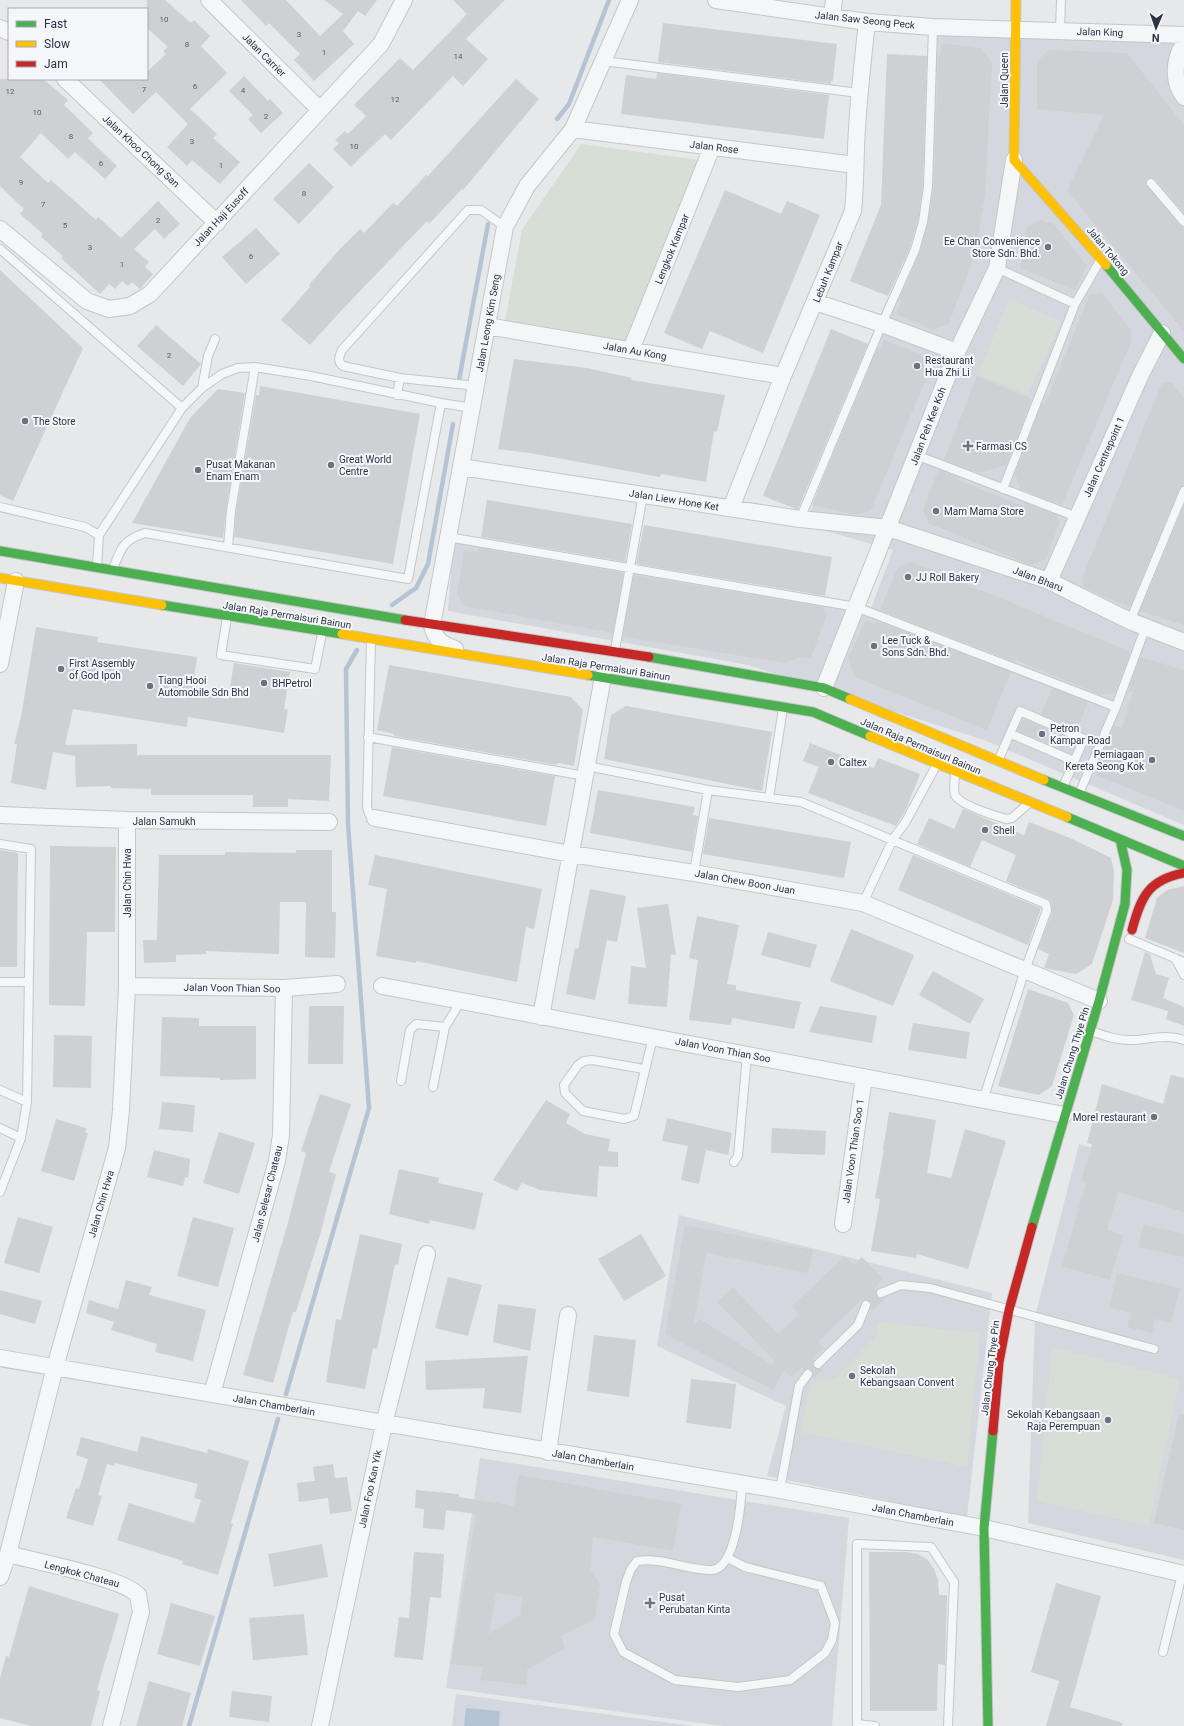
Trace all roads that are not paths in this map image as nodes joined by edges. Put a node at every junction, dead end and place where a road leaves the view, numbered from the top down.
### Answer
1 (209, 0) edge
2 (404, 0) edge
3 (630, 0) edge
4 (716, 0) edge
5 (834, 0) edge
6 (1016, 0) edge
7 (1061, 0) edge
8 (832, 17) junction
9 (867, 22) junction
10 (933, 27) junction
11 (1015, 29) junction
12 (1060, 30) junction
13 (1184, 35) edge
14 (1184, 44) edge
15 (603, 61) junction
16 (66, 80) edge
17 (859, 93) junction
18 (1184, 97) edge
19 (320, 110) junction
20 (573, 129) junction
21 (712, 147) junction
22 (1014, 160) junction
23 (855, 165) junction
24 (1151, 183) dead end
25 (1184, 222) edge
26 (217, 223) junction
27 (505, 227) junction
28 (0, 229) edge
29 (0, 249) edge
30 (1101, 259) junction
31 (997, 268) junction
32 (815, 302) junction
33 (1075, 304) junction
34 (882, 324) junction
35 (487, 326) junction
36 (1162, 333) junction
37 (215, 339) dead end
38 (631, 350) junction
39 (956, 352) junction
40 (1184, 359) edge
41 (255, 367) junction
42 (783, 376) junction
43 (400, 378) junction
44 (477, 386) junction
45 (202, 388) junction
46 (397, 395) junction
47 (441, 403) junction
48 (182, 408) junction
49 (472, 408) junction
50 (916, 455) junction
51 (461, 467) junction
52 (1002, 489) junction
53 (1184, 491) edge
54 (643, 495) junction
55 (0, 507) edge
56 (731, 508) junction
57 (1077, 517) junction
58 (800, 519) junction
59 (888, 528) junction
60 (99, 535) junction
61 (448, 537) junction
62 (228, 547) junction
63 (0, 551) edge
64 (97, 568) junction
65 (630, 568) junction
66 (112, 571) junction
67 (0, 578) edge
68 (16, 581) junction
69 (1049, 581) junction
70 (856, 607) junction
71 (227, 617) junction
72 (1130, 621) junction
73 (432, 625) junction
74 (1146, 626) junction
75 (322, 632) junction
76 (371, 640) junction
77 (1184, 642) edge
78 (615, 651) junction
79 (470, 656) junction
80 (0, 664) edge
81 (603, 678) junction
82 (824, 688) junction
83 (783, 707) junction
84 (1116, 707) junction
85 (1010, 734) junction
86 (368, 738) junction
87 (998, 761) junction
88 (1074, 761) junction
89 (937, 764) junction
90 (586, 771) junction
91 (954, 772) junction
92 (1063, 787) junction
93 (708, 790) junction
94 (1079, 794) junction
95 (769, 798) junction
96 (1030, 802) junction
97 (0, 815) edge
98 (375, 818) joint
99 (127, 820) junction
100 (328, 822) dead end
101 (1184, 836) edge
102 (893, 839) junction
103 (1120, 839) junction
104 (0, 844) edge
105 (571, 854) junction
106 (1184, 866) edge
107 (694, 873) junction
108 (1184, 873) edge
109 (863, 903) junction
110 (1128, 942) joint
111 (1175, 958) junction
112 (1184, 962) edge
113 (1025, 970) junction
114 (1184, 975) edge
115 (1116, 978) dead end
116 (0, 982) edge
117 (30, 982) junction
118 (337, 984) dead end
119 (128, 986) junction
120 (382, 986) dead end
121 (284, 988) junction
122 (462, 1001) junction
123 (1099, 1001) junction
124 (541, 1016) junction
125 (445, 1027) junction
126 (1090, 1031) junction
127 (653, 1037) junction
128 (1184, 1040) edge
129 (747, 1055) junction
130 (644, 1069) junction
131 (864, 1077) junction
132 (401, 1081) dead end
133 (433, 1087) dead end
134 (0, 1090) edge
135 (982, 1100) junction
136 (27, 1102) junction
137 (1064, 1115) junction
138 (0, 1128) edge
139 (21, 1138) junction
140 (734, 1162) dead end
141 (0, 1192) edge
142 (843, 1224) dead end
143 (427, 1254) dead end
144 (880, 1293) dead end
145 (866, 1305) dead end
146 (1009, 1310) junction
147 (568, 1315) dead end
148 (1154, 1349) dead end
149 (0, 1358) edge
150 (818, 1364) dead end
151 (55, 1368) junction
152 (808, 1374) dead end
153 (212, 1394) junction
154 (384, 1424) junction
155 (548, 1452) junction
156 (742, 1485) junction
157 (780, 1490) junction
158 (984, 1528) junction
159 (8, 1554) junction
160 (728, 1558) junction
161 (1183, 1574) edge
162 (0, 1577) edge
163 (1163, 1652) dead end
164 (111, 1726) edge
165 (320, 1726) edge
166 (875, 1726) edge
167 (948, 1726) edge
168 (988, 1726) edge

1 - 19 street, Jalan Carrier
2 - 19 street, Jalan Haji Eusoff
3 - 15 street, Jalan Leong Kim Seng
4 - 8 street, Jalan Saw Seong Peck
5 - 8 street
6 - 11 main road, Jalan Queen
7 - 12 lane
8 - 9 street, Jalan Saw Seong Peck
9 - 10 street, Jalan Saw Seong Peck
9 - 17 street, Lebuh Kampar
10 - 11 street, Jalan Saw Seong Peck
10 - 34 lane
11 - 12 street, Jalan King
11 - 22 main road, Jalan Queen
12 - 13 street, Jalan King
14 - 18 street
15 - 17 lane
15 - 20 street, Jalan Leong Kim Seng
16 - 26 street, Jalan Khoo Chong San
17 - 23 street, Lebuh Kampar
19 - 26 street, Jalan Haji Eusoff
20 - 21 street, Jalan Rose
20 - 27 street, Jalan Leong Kim Seng
21 - 23 street, Jalan Rose
21 - 38 street, Lengkok Kampar
22 - 30 main road, Jalan Tokong
22 - 31 street, Jalan Peh Kee Koh
23 - 32 street, Lebuh Kampar
24 - 25 lane
26 - 28 street, Jalan Haji Eusoff
27 - 35 street, Jalan Leong Kim Seng
27 - 43 lane
29 - 48 lane
30 - 33 lane
30 - 36 main road, Jalan Tokong
31 - 33 lane
31 - 39 street, Jalan Peh Kee Koh
32 - 34 street
32 - 42 street, Lebuh Kampar
33 - 52 lane
34 - 39 street
34 - 58 lane
35 - 38 street, Jalan Au Kong
35 - 44 street, Jalan Leong Kim Seng
36 - 40 main road, Jalan Tokong
36 - 57 street, Jalan Centrepoint 1
37 - 45 lane
38 - 42 street, Jalan Au Kong
39 - 50 street, Jalan Peh Kee Koh
41 - 45 lane
41 - 46 lane
41 - 62 lane
42 - 56 street, Lebuh Kampar
43 - 44 lane
43 - 46 lane
44 - 49 street, Jalan Leong Kim Seng
45 - 48 lane
46 - 47 lane
47 - 49 lane
47 - 62 lane
48 - 60 lane
49 - 51 street, Jalan Leong Kim Seng
50 - 52 lane
50 - 59 street, Jalan Peh Kee Koh
51 - 54 street, Jalan Liew Hone Ket
51 - 61 street, Jalan Leong Kim Seng
52 - 57 lane
53 - 72 lane
54 - 56 street, Jalan Liew Hone Ket
54 - 65 lane
55 - 60 lane
56 - 58 street, Jalan Liew Hone Ket
57 - 69 street, Jalan Centrepoint 1
58 - 59 street, Jalan Liew Hone Ket
59 - 69 street, Jalan Bharu
59 - 70 street, Jalan Peh Kee Koh
60 - 64 lane
61 - 65 lane
61 - 73 street, Jalan Leong Kim Seng
62 - 66 lane
63 - 64 main road, Jalan Raja Permaisuri Bainun
64 - 66 main road, Jalan Raja Permaisuri Bainun
65 - 70 lane
65 - 78 lane
66 - 73 main road, Jalan Raja Permaisuri Bainun
67 - 68 main road, Jalan Raja Permaisuri Bainun
68 - 71 main road, Jalan Raja Permaisuri Bainun
68 - 80 street
69 - 72 street, Jalan Bharu
70 - 82 street, Jalan Peh Kee Koh
70 - 84 lane
71 - 75 main road, Jalan Raja Permaisuri Bainun
71 - 75 lane
72 - 74 street, Jalan Bharu
73 - 78 main road, Jalan Raja Permaisuri Bainun
73 - 79 street
74 - 77 street, Jalan Bharu
74 - 84 lane
75 - 76 main road, Jalan Raja Permaisuri Bainun
76 - 79 main road, Jalan Raja Permaisuri Bainun
76 - 86 lane
78 - 82 main road, Jalan Raja Permaisuri Bainun
79 - 81 main road, Jalan Raja Permaisuri Bainun
81 - 83 main road, Jalan Raja Permaisuri Bainun
81 - 90 street
82 - 87 main road, Jalan Raja Permaisuri Bainun
83 - 89 main road, Jalan Raja Permaisuri Bainun
83 - 95 lane
84 - 94 lane
85 - 87 lane
85 - 88 lane
85 - 88 lane
86 - 90 lane
86 - 98 lane
87 - 92 main road, Jalan Raja Permaisuri Bainun
88 - 92 lane
89 - 91 main road, Jalan Raja Permaisuri Bainun
89 - 102 lane
90 - 93 lane
90 - 105 street
91 - 96 main road, Jalan Raja Permaisuri Bainun
91 - 96 lane
92 - 94 main road, Jalan Raja Permaisuri Bainun
93 - 95 lane
93 - 107 lane
94 - 101 main road, Jalan Raja Permaisuri Bainun
95 - 102 lane
96 - 103 main road, Jalan Raja Permaisuri Bainun
97 - 99 street, Jalan Samukh
98 - 105 street, Jalan Chew Boon Juan
99 - 100 street, Jalan Samukh
99 - 119 street, Jalan Chin Hwa
102 - 109 lane
102 - 113 lane
103 - 106 main road, Jalan Raja Permaisuri Bainun
103 - 123 main road, Jalan Chung Thye Pin
104 - 117 lane
105 - 107 street, Jalan Chew Boon Juan
105 - 124 street
107 - 109 street, Jalan Chew Boon Juan
108 - 110 main road
109 - 113 street, Jalan Chew Boon Juan
110 - 111 lane
111 - 112 lane
111 - 114 lane
113 - 123 street, Jalan Chew Boon Juan
113 - 135 lane
115 - 123 main road, Jalan Chung Thye Pin
116 - 117 lane
117 - 136 lane
118 - 121 street, Jalan Voon Thian Soo
119 - 121 street, Jalan Voon Thian Soo
119 - 151 street, Jalan Chin Hwa
120 - 122 street, Jalan Voon Thian Soo
121 - 153 street, Jalan Selesar Chateau
122 - 124 street, Jalan Voon Thian Soo
122 - 125 lane
123 - 126 main road, Jalan Chung Thye Pin
124 - 127 street, Jalan Voon Thian Soo
125 - 132 lane
125 - 133 lane
126 - 128 lane
126 - 137 main road, Jalan Chung Thye Pin
127 - 129 street, Jalan Voon Thian Soo
127 - 130 lane
129 - 131 street, Jalan Voon Thian Soo
129 - 140 lane
130 - 130 lane
131 - 135 street, Jalan Voon Thian Soo
131 - 142 street, Jalan Voon Thian Soo 1
134 - 136 lane
135 - 137 street, Jalan Voon Thian Soo
136 - 139 lane
137 - 146 main road, Jalan Chung Thye Pin
138 - 139 lane
139 - 141 lane
143 - 154 street, Jalan Foo Kan Yik
144 - 146 lane
145 - 150 lane
146 - 148 lane
146 - 158 main road, Jalan Chung Thye Pin
147 - 155 street
149 - 151 street, Jalan Chamberlain
151 - 153 street, Jalan Chamberlain
151 - 159 street, Jalan Chin Hwa
152 - 157 lane
153 - 154 street, Jalan Chamberlain
154 - 155 street, Jalan Chamberlain
154 - 165 street, Jalan Foo Kan Yik
155 - 156 street, Jalan Chamberlain
156 - 157 street, Jalan Chamberlain
156 - 160 lane
157 - 158 street, Jalan Chamberlain
158 - 161 street, Jalan Chamberlain
158 - 168 main road, Jalan Chung Thye Pin
159 - 162 street, Jalan Chin Hwa
159 - 164 street, Lengkok Chateau
160 - 160 lane
161 - 163 lane
166 - 167 lane

